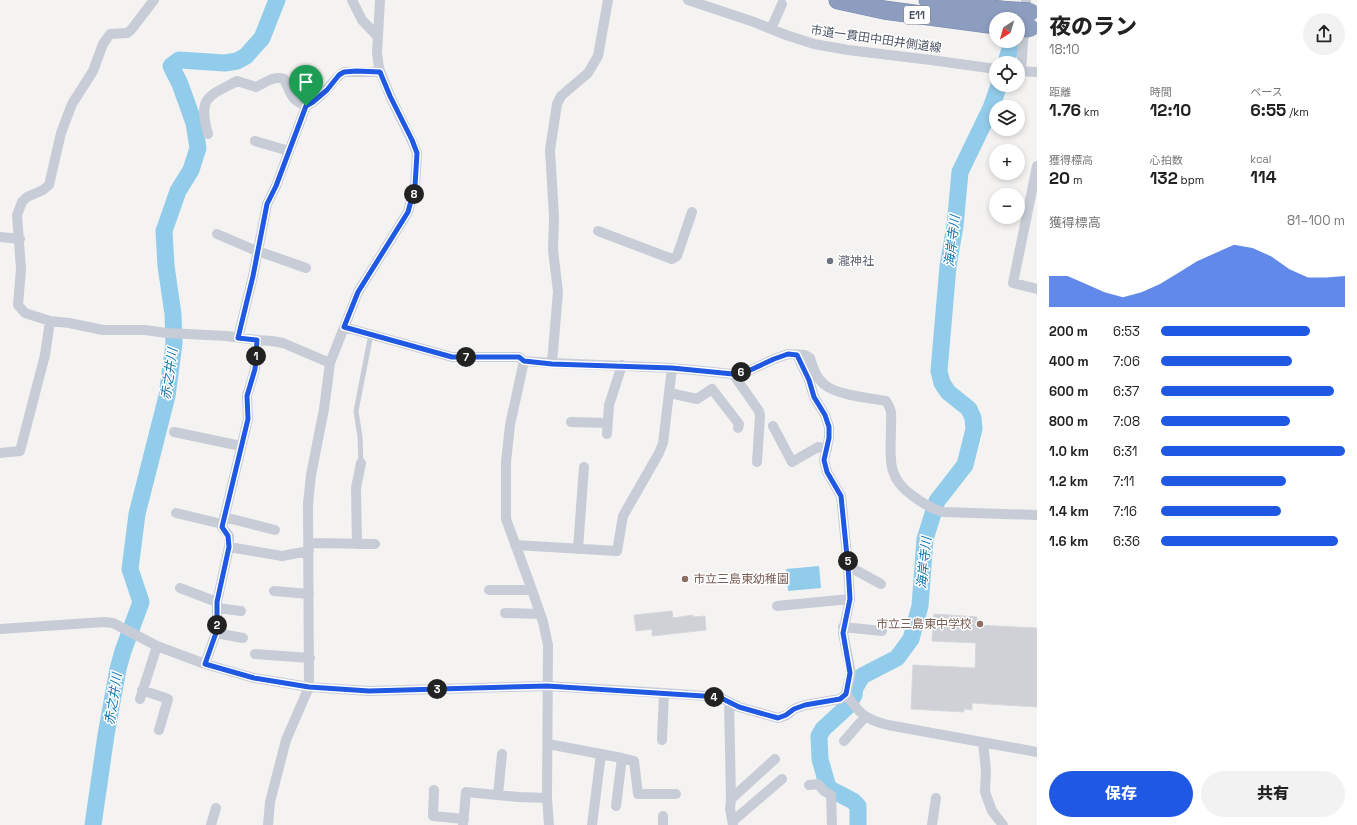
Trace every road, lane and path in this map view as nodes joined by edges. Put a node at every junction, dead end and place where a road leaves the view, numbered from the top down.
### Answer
1 (154, 0) edge
2 (352, 0) edge
3 (380, 0) edge
4 (608, 0) edge
5 (688, 0) edge
6 (838, 0) edge
7 (928, 0) edge
8 (782, 4) dead end
9 (989, 15) edge
10 (989, 16) edge
11 (1030, 18) edge
12 (771, 29) junction
13 (378, 38) junction
14 (1023, 56) edge
15 (989, 69) edge
16 (1025, 71) edge
17 (380, 72) junction
18 (1037, 72) edge
19 (306, 106) junction
20 (208, 134) dead end
21 (255, 141) dead end
22 (289, 151) junction
23 (1037, 166) edge
24 (692, 212) dead end
25 (598, 231) dead end
26 (217, 234) dead end
27 (0, 237) edge
28 (20, 239) junction
29 (258, 250) junction
30 (306, 268) dead end
31 (1037, 289) edge
32 (50, 321) junction
33 (344, 327) junction
34 (371, 334) junction
35 (238, 338) junction
36 (257, 340) junction
37 (797, 355) junction
38 (524, 361) junction
39 (330, 363) junction
40 (552, 364) junction
41 (622, 365) junction
42 (672, 368) junction
43 (733, 374) junction
44 (670, 393) junction
45 (571, 422) dead end
46 (607, 423) junction
47 (773, 426) dead end
48 (738, 428) dead end
49 (174, 432) dead end
50 (607, 434) dead end
51 (241, 446) junction
52 (827, 449) junction
53 (0, 453) edge
54 (756, 462) dead end
55 (361, 463) joint
56 (584, 468) dead end
57 (176, 513) dead end
58 (1037, 515) edge
59 (223, 520) junction
60 (275, 530) dead end
61 (357, 544) junction
62 (375, 544) dead end
63 (515, 545) junction
64 (229, 547) junction
65 (309, 547) junction
66 (578, 549) junction
67 (848, 566) junction
68 (882, 584) dead end
69 (180, 588) dead end
70 (489, 590) dead end
71 (532, 590) junction
72 (274, 591) dead end
73 (309, 594) junction
74 (850, 599) junction
75 (217, 605) junction
76 (777, 606) dead end
77 (241, 611) dead end
78 (504, 613) dead end
79 (540, 614) junction
80 (844, 627) junction
81 (0, 629) edge
82 (882, 631) dead end
83 (216, 633) junction
84 (243, 638) dead end
85 (156, 646) junction
86 (255, 654) dead end
87 (310, 658) junction
88 (205, 664) junction
89 (547, 686) junction
90 (309, 687) junction
91 (664, 693) junction
92 (847, 696) junction
93 (729, 702) junction
94 (865, 717) junction
95 (159, 730) dead end
96 (662, 740) dead end
97 (844, 741) dead end
98 (983, 742) junction
99 (548, 744) junction
100 (1037, 752) edge
101 (502, 754) dead end
102 (601, 754) junction
103 (622, 758) junction
104 (775, 759) dead end
105 (782, 779) dead end
106 (809, 784) dead end
107 (434, 790) dead end
108 (676, 794) dead end
109 (498, 795) junction
110 (547, 798) junction
111 (731, 798) junction
112 (936, 798) dead end
113 (616, 806) dead end
114 (216, 808) dead end
115 (463, 822) edge
116 (733, 823) edge
117 (211, 825) edge
118 (269, 825) edge
119 (549, 825) edge
120 (592, 825) edge
121 (832, 825) edge
122 (932, 825) edge
123 (1003, 825) edge

1 - 28 street
2 - 13 street
3 - 13 street
4 - 40 street
5 - 12 street, 市道一貫田中田井側道線
6 - 10 highway, E11
7 - 9 highway, E11
8 - 12 street
11 - 14 street
12 - 15 street, 市道一貫田中田井側道線
13 - 17 street
16 - 18 street
17 - 19 street
17 - 33 street
19 - 20 street
19 - 22 street
21 - 22 street
22 - 29 street
23 - 31 street
24 - 25 street
26 - 29 street
27 - 28 street
28 - 32 street
29 - 30 street
29 - 35 street
32 - 35 street
32 - 53 street
33 - 34 street
33 - 39 street
34 - 38 street
34 - 55 lane
35 - 36 street
36 - 39 street
36 - 51 street
37 - 43 street
37 - 52 street
37 - 58 street
38 - 40 street
38 - 63 street
39 - 65 street
40 - 41 street
41 - 42 street
41 - 46 street
42 - 43 street
42 - 44 street
43 - 54 street
44 - 48 street
44 - 66 street
45 - 46 street
46 - 50 street
47 - 52 street
49 - 51 street
51 - 59 street
52 - 67 street
55 - 61 street
56 - 66 street
57 - 59 street
59 - 60 street
59 - 64 street
61 - 62 street
61 - 65 street
63 - 66 street
63 - 71 street
64 - 65 street
64 - 75 street
65 - 73 street
67 - 68 street
67 - 74 street
69 - 75 street
70 - 71 street
71 - 79 street
72 - 73 street
73 - 87 street
74 - 76 street
74 - 80 street
75 - 77 street
75 - 83 street
78 - 79 street
79 - 89 street
80 - 82 street
80 - 92 street
81 - 85 street
83 - 84 street
83 - 88 street
85 - 88 street
85 - 95 street
86 - 87 street
87 - 90 street
88 - 90 street
89 - 90 street
89 - 91 street
89 - 99 street
90 - 118 street
91 - 93 street
91 - 96 street
92 - 93 street
92 - 94 street
93 - 111 street
94 - 97 street
94 - 98 street
98 - 100 street
98 - 123 street
99 - 102 street
99 - 110 street
101 - 109 street
102 - 103 street
102 - 120 street
103 - 108 street
103 - 113 street
104 - 111 street
105 - 116 street
106 - 121 street
107 - 115 street
109 - 110 street
109 - 115 street
110 - 119 street
111 - 116 street
112 - 122 street
114 - 117 street

